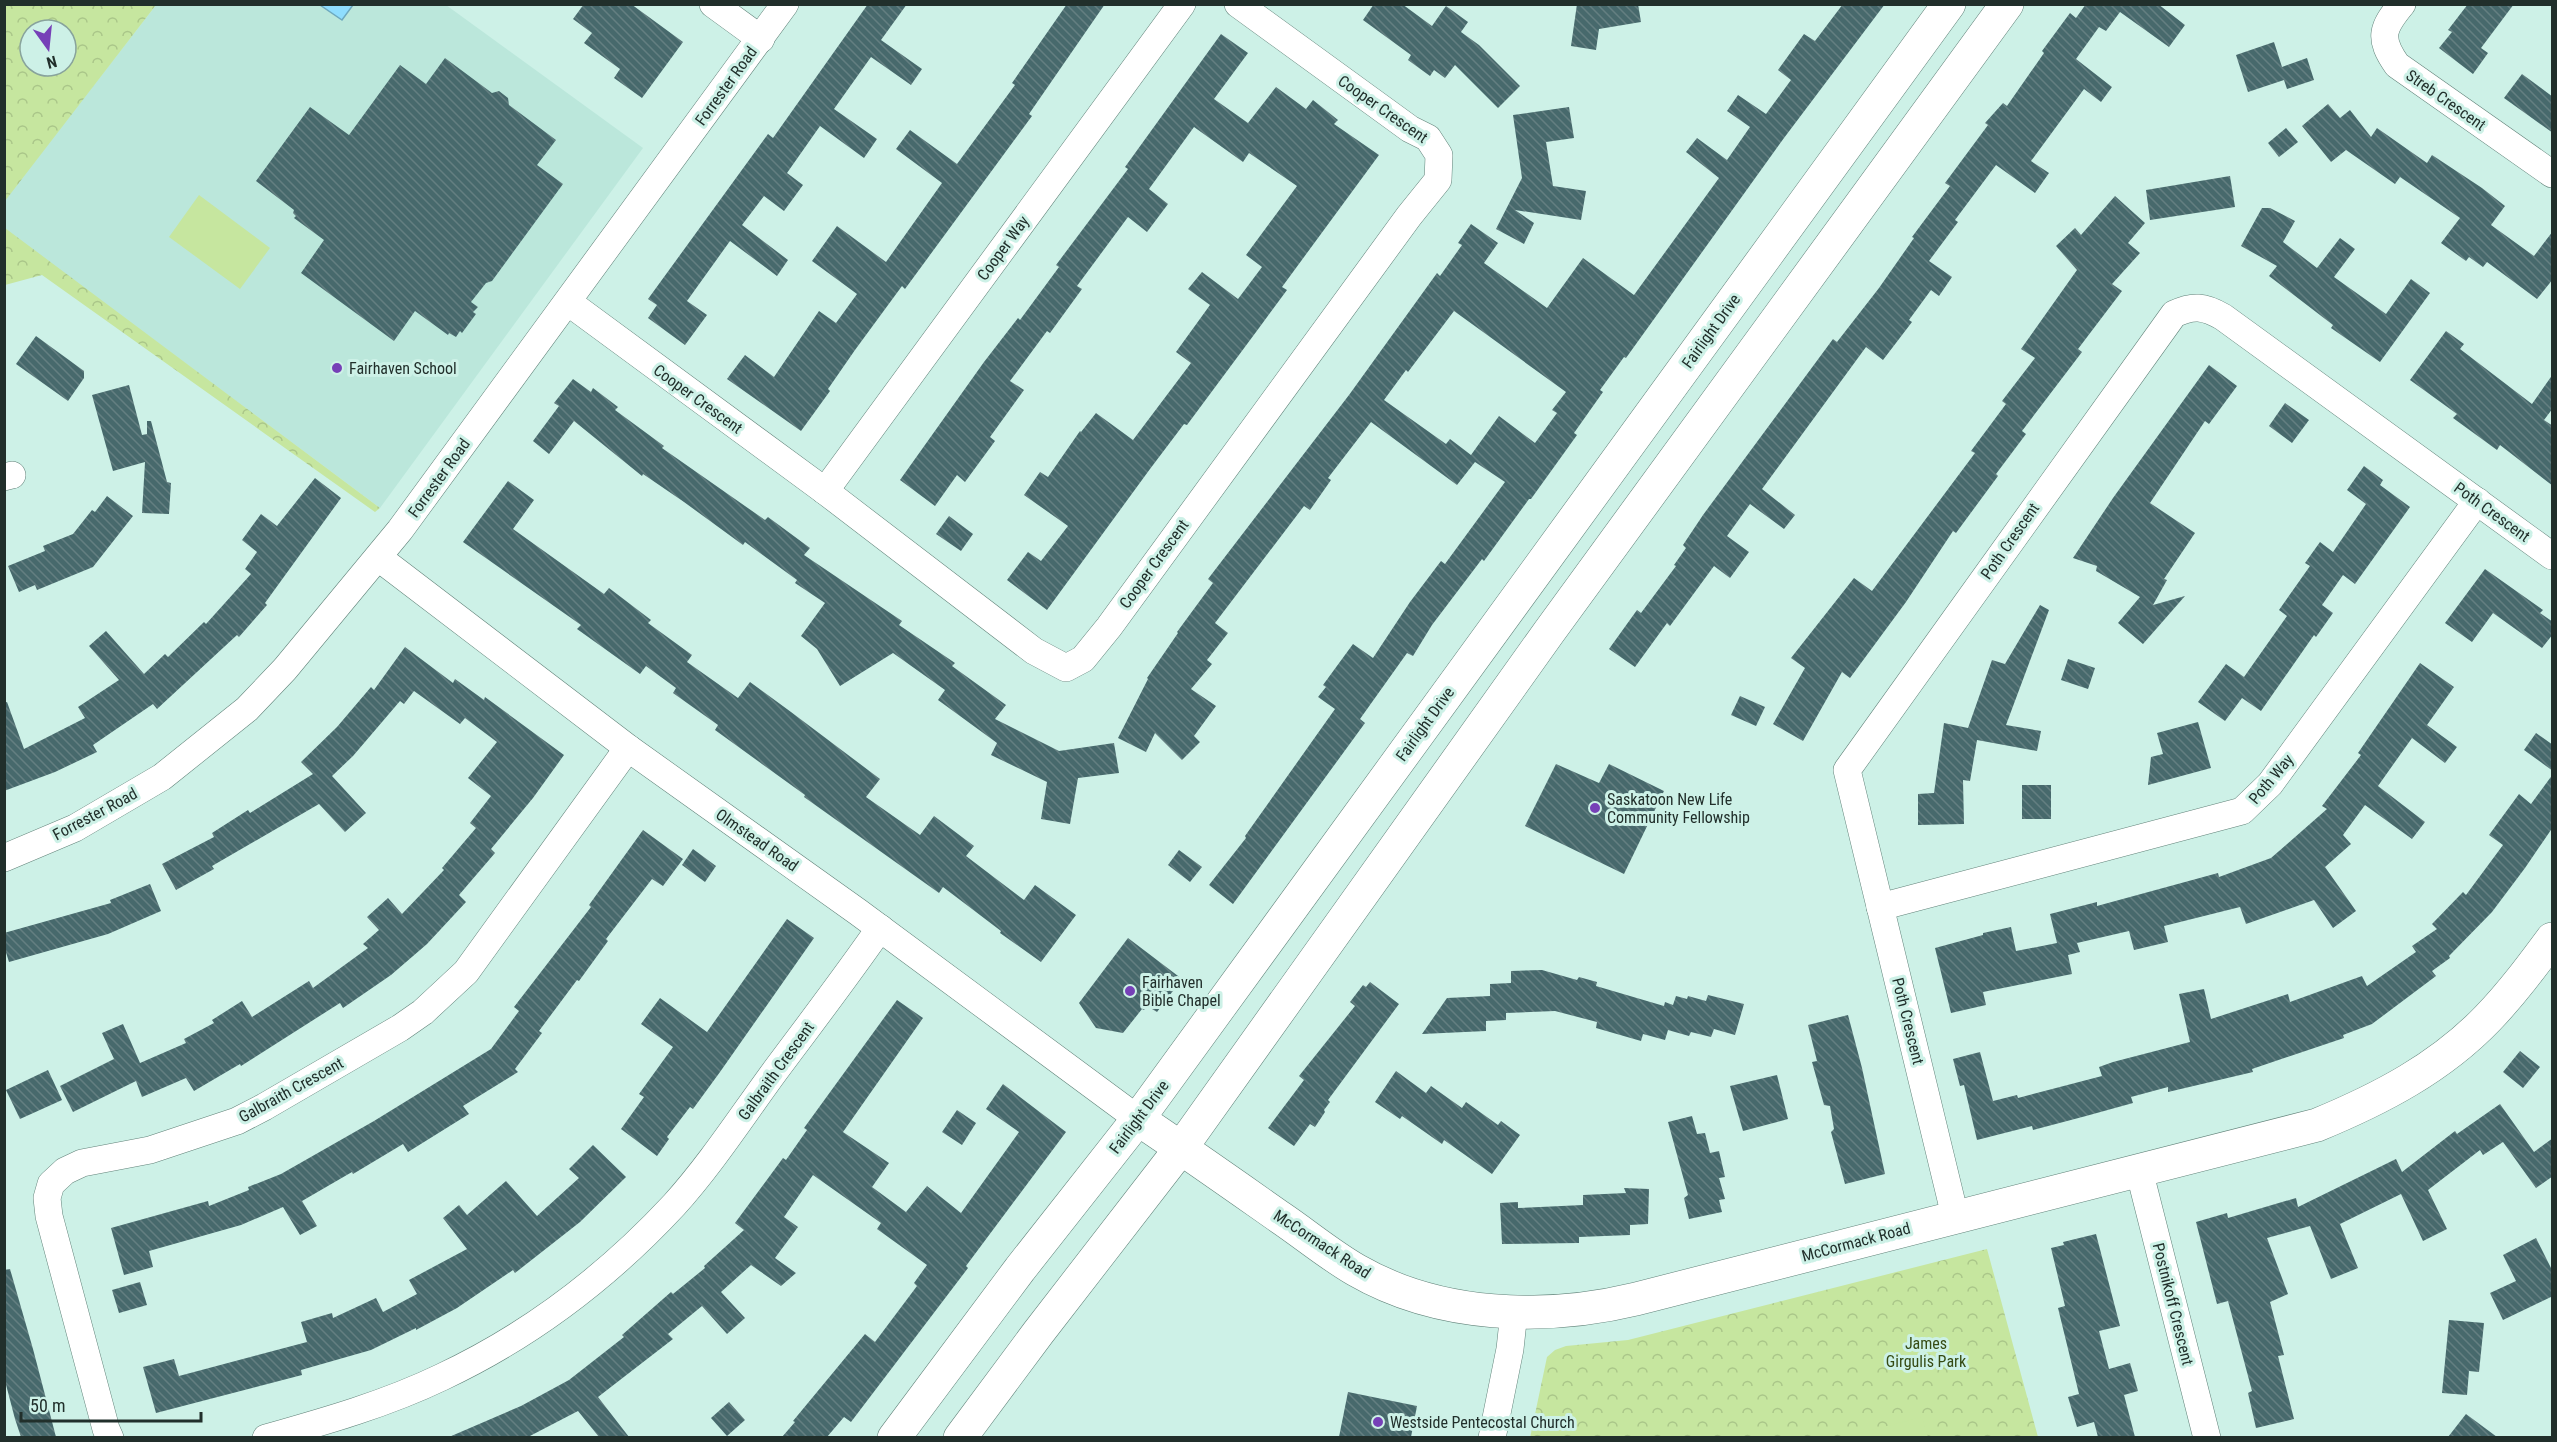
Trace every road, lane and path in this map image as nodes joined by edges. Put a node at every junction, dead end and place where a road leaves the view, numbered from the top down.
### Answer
1 (713, 4) edge
2 (785, 4) edge
3 (1182, 4) edge
4 (1238, 4) edge
5 (1948, 4) edge
6 (2007, 4) edge
7 (2402, 4) edge
8 (760, 39) junction
9 (2553, 174) edge
10 (568, 302) junction
11 (825, 491) junction
12 (2477, 501) junction
13 (2553, 556) edge
14 (379, 558) junction
15 (628, 748) junction
16 (4, 858) edge
17 (1880, 907) junction
18 (880, 928) junction
19 (2553, 939) edge
20 (1138, 1119) junction
21 (1181, 1148) junction
22 (2139, 1170) junction
23 (1955, 1216) junction
24 (1514, 1312) junction
25 (110, 1437) edge
26 (266, 1437) edge
27 (894, 1437) edge
28 (960, 1437) edge
29 (1492, 1437) edge
30 (2207, 1437) edge

1 - 8 street
2 - 8 street, Forrester Road
3 - 11 street, Cooper Way
4 - 11 street, Cooper Crescent
5 - 20 main road, Fairlight Drive
6 - 21 main road
7 - 9 street, Streb Crescent
8 - 10 street, Forrester Road
10 - 11 street, Cooper Crescent
10 - 14 street, Forrester Road
12 - 13 street, Poth Crescent
12 - 17 street, Poth Way
12 - 17 street, Poth Crescent
14 - 15 street, Olmstead Road
14 - 16 street, Forrester Road
15 - 18 street, Olmstead Road
15 - 25 street, Galbraith Crescent
17 - 23 street, Poth Crescent
18 - 20 street, Olmstead Road
18 - 26 street, Galbraith Crescent
19 - 22 main road, McCormack Road
20 - 21 main road, McCormack Road
20 - 27 main road, Fairlight Drive
21 - 24 main road, McCormack Road
21 - 28 main road
22 - 23 main road, McCormack Road
22 - 30 street, Postnikoff Crescent
23 - 24 main road, McCormack Road
24 - 29 street

